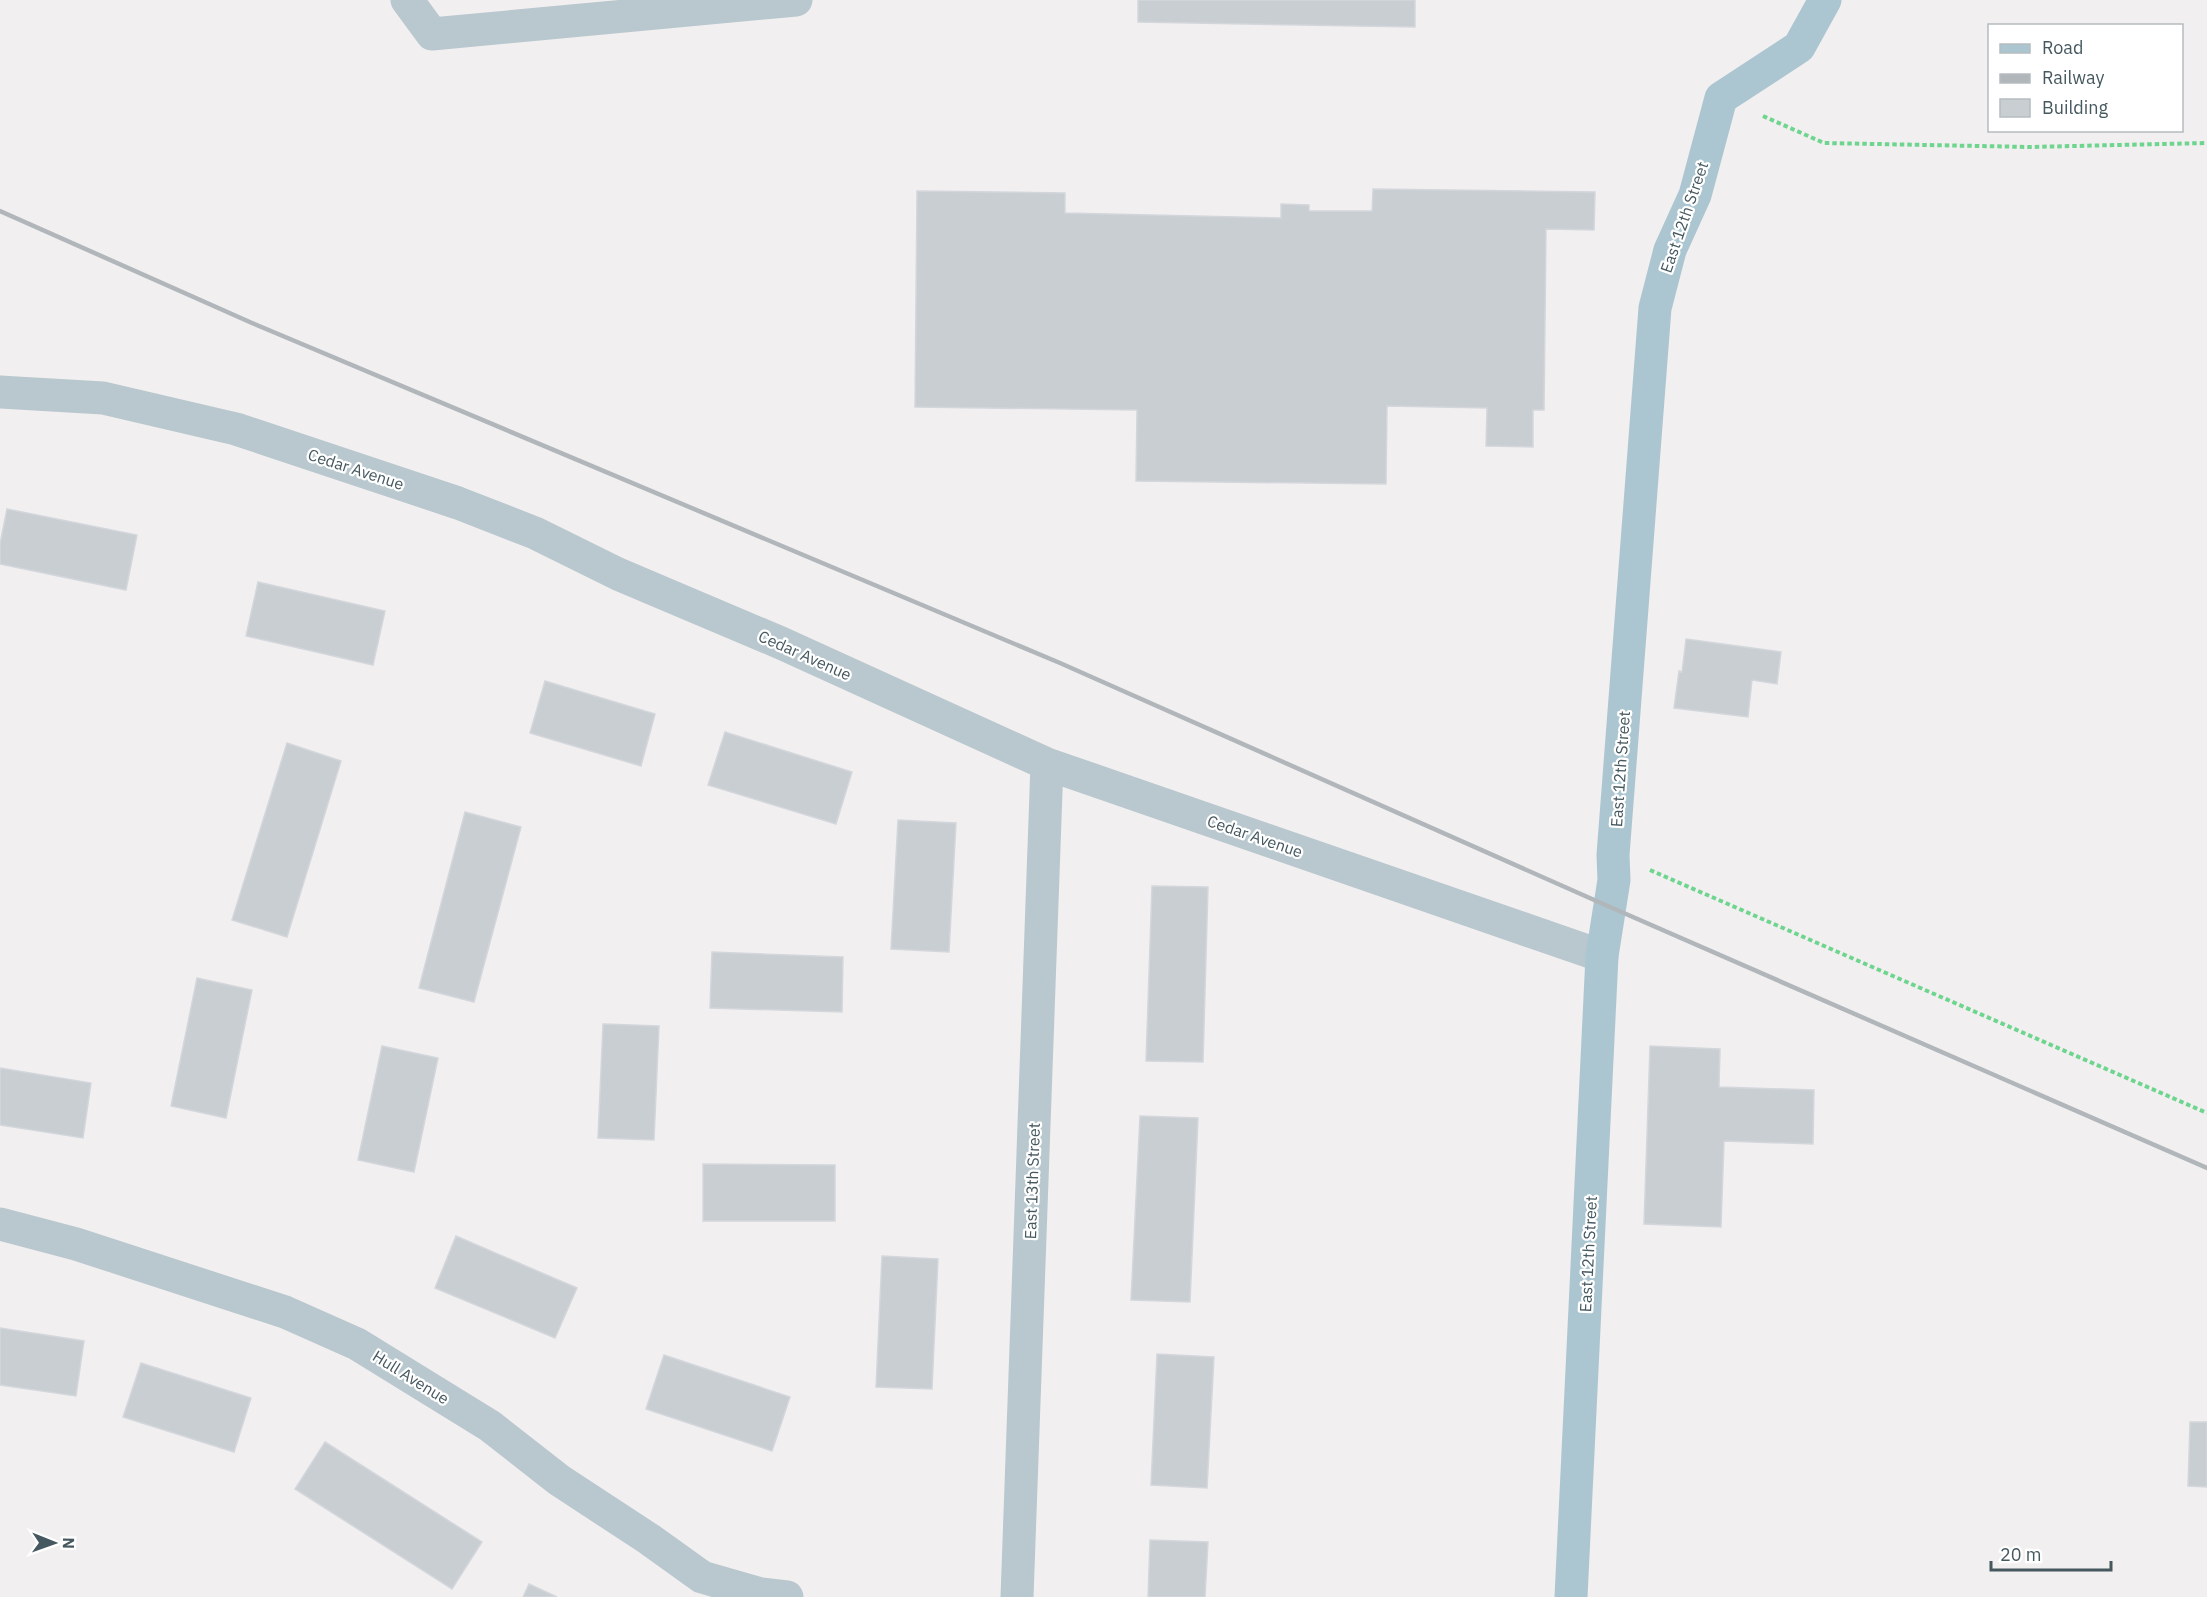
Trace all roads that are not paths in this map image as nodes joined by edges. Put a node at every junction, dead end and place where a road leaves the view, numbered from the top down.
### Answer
1 (407, 0) edge
2 (796, 0) edge
3 (1825, 0) edge
4 (0, 392) edge
5 (1047, 764) junction
6 (1602, 956) junction
7 (0, 1224) edge
8 (787, 1597) edge
9 (1017, 1597) edge
10 (1571, 1597) edge

1 - 2 street
3 - 6 main road, East 12th Street
4 - 5 street, Cedar Avenue
5 - 6 street, Cedar Avenue
5 - 9 street, East 13th Street
6 - 10 main road, East 12th Street
7 - 8 street, Hull Avenue

